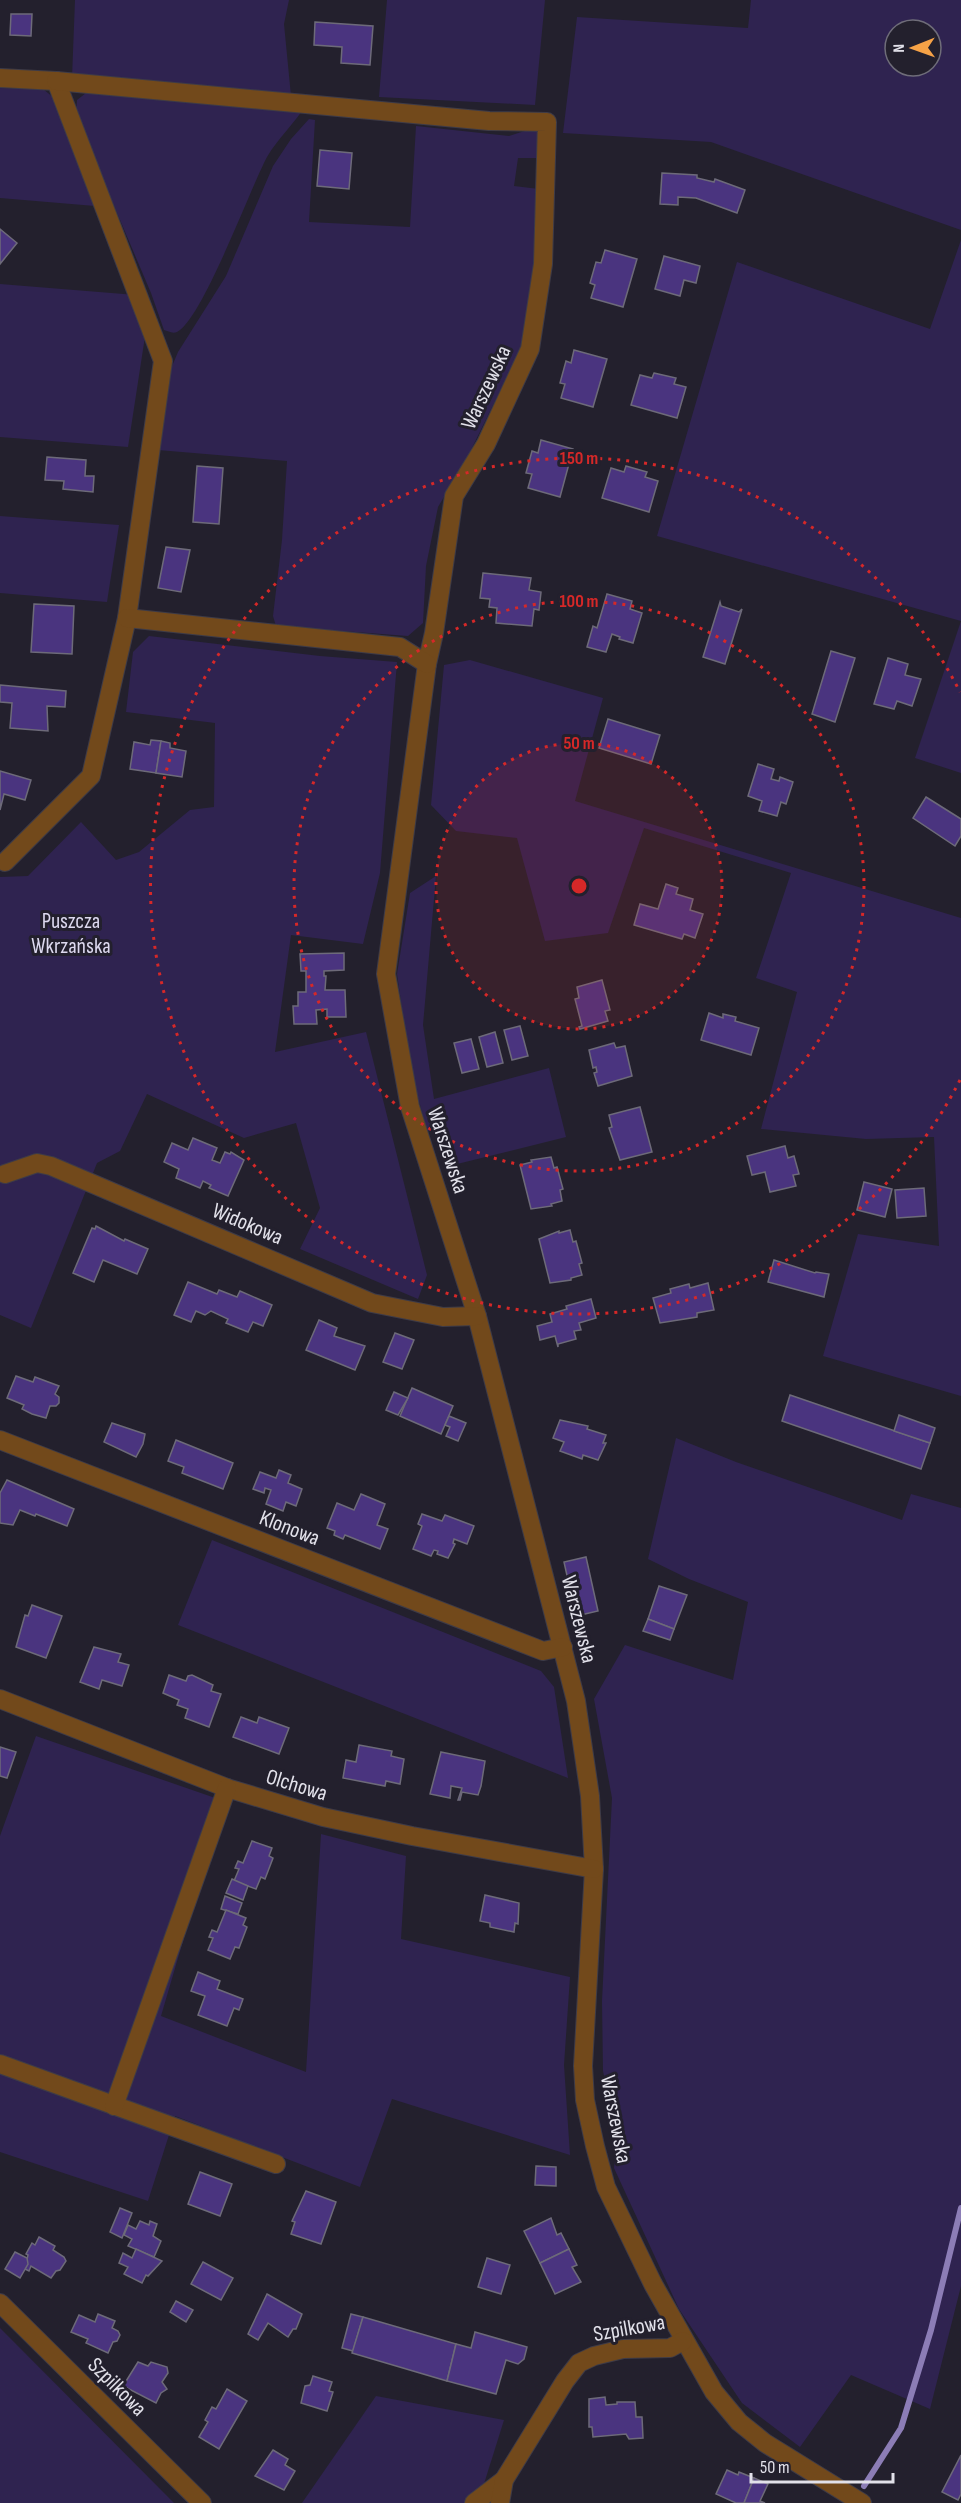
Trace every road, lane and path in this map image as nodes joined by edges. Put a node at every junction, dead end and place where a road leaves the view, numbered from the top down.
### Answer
1 (0, 78) edge
2 (56, 81) junction
3 (127, 618) junction
4 (427, 664) junction
5 (5, 862) dead end
6 (5, 1174) dead end
7 (477, 1316) junction
8 (0, 1440) edge
9 (563, 1647) junction
10 (0, 1699) edge
11 (227, 1788) junction
12 (594, 1869) junction
13 (0, 2064) edge
14 (114, 2106) junction
15 (276, 2164) dead end
16 (0, 2303) edge
17 (683, 2341) junction
18 (504, 2480) junction
19 (202, 2503) edge
20 (474, 2503) edge
21 (500, 2503) edge
22 (862, 2503) edge

1 - 2 street
2 - 3 street
2 - 4 street, Warszewska
3 - 4 street
3 - 5 street
4 - 7 street, Warszewska
6 - 7 street, Widokowa
7 - 9 street, Warszewska
8 - 9 street, Klonowa
9 - 12 street, Warszewska
10 - 11 street, Olchowa
11 - 12 street, Olchowa
11 - 14 street
12 - 17 street, Warszewska
13 - 14 street
14 - 15 street
16 - 19 street, Szpilkowa
17 - 18 street, Szpilkowa
17 - 22 street, Warszewska
18 - 20 street, Szpilkowa
18 - 21 street, Szpilkowa

